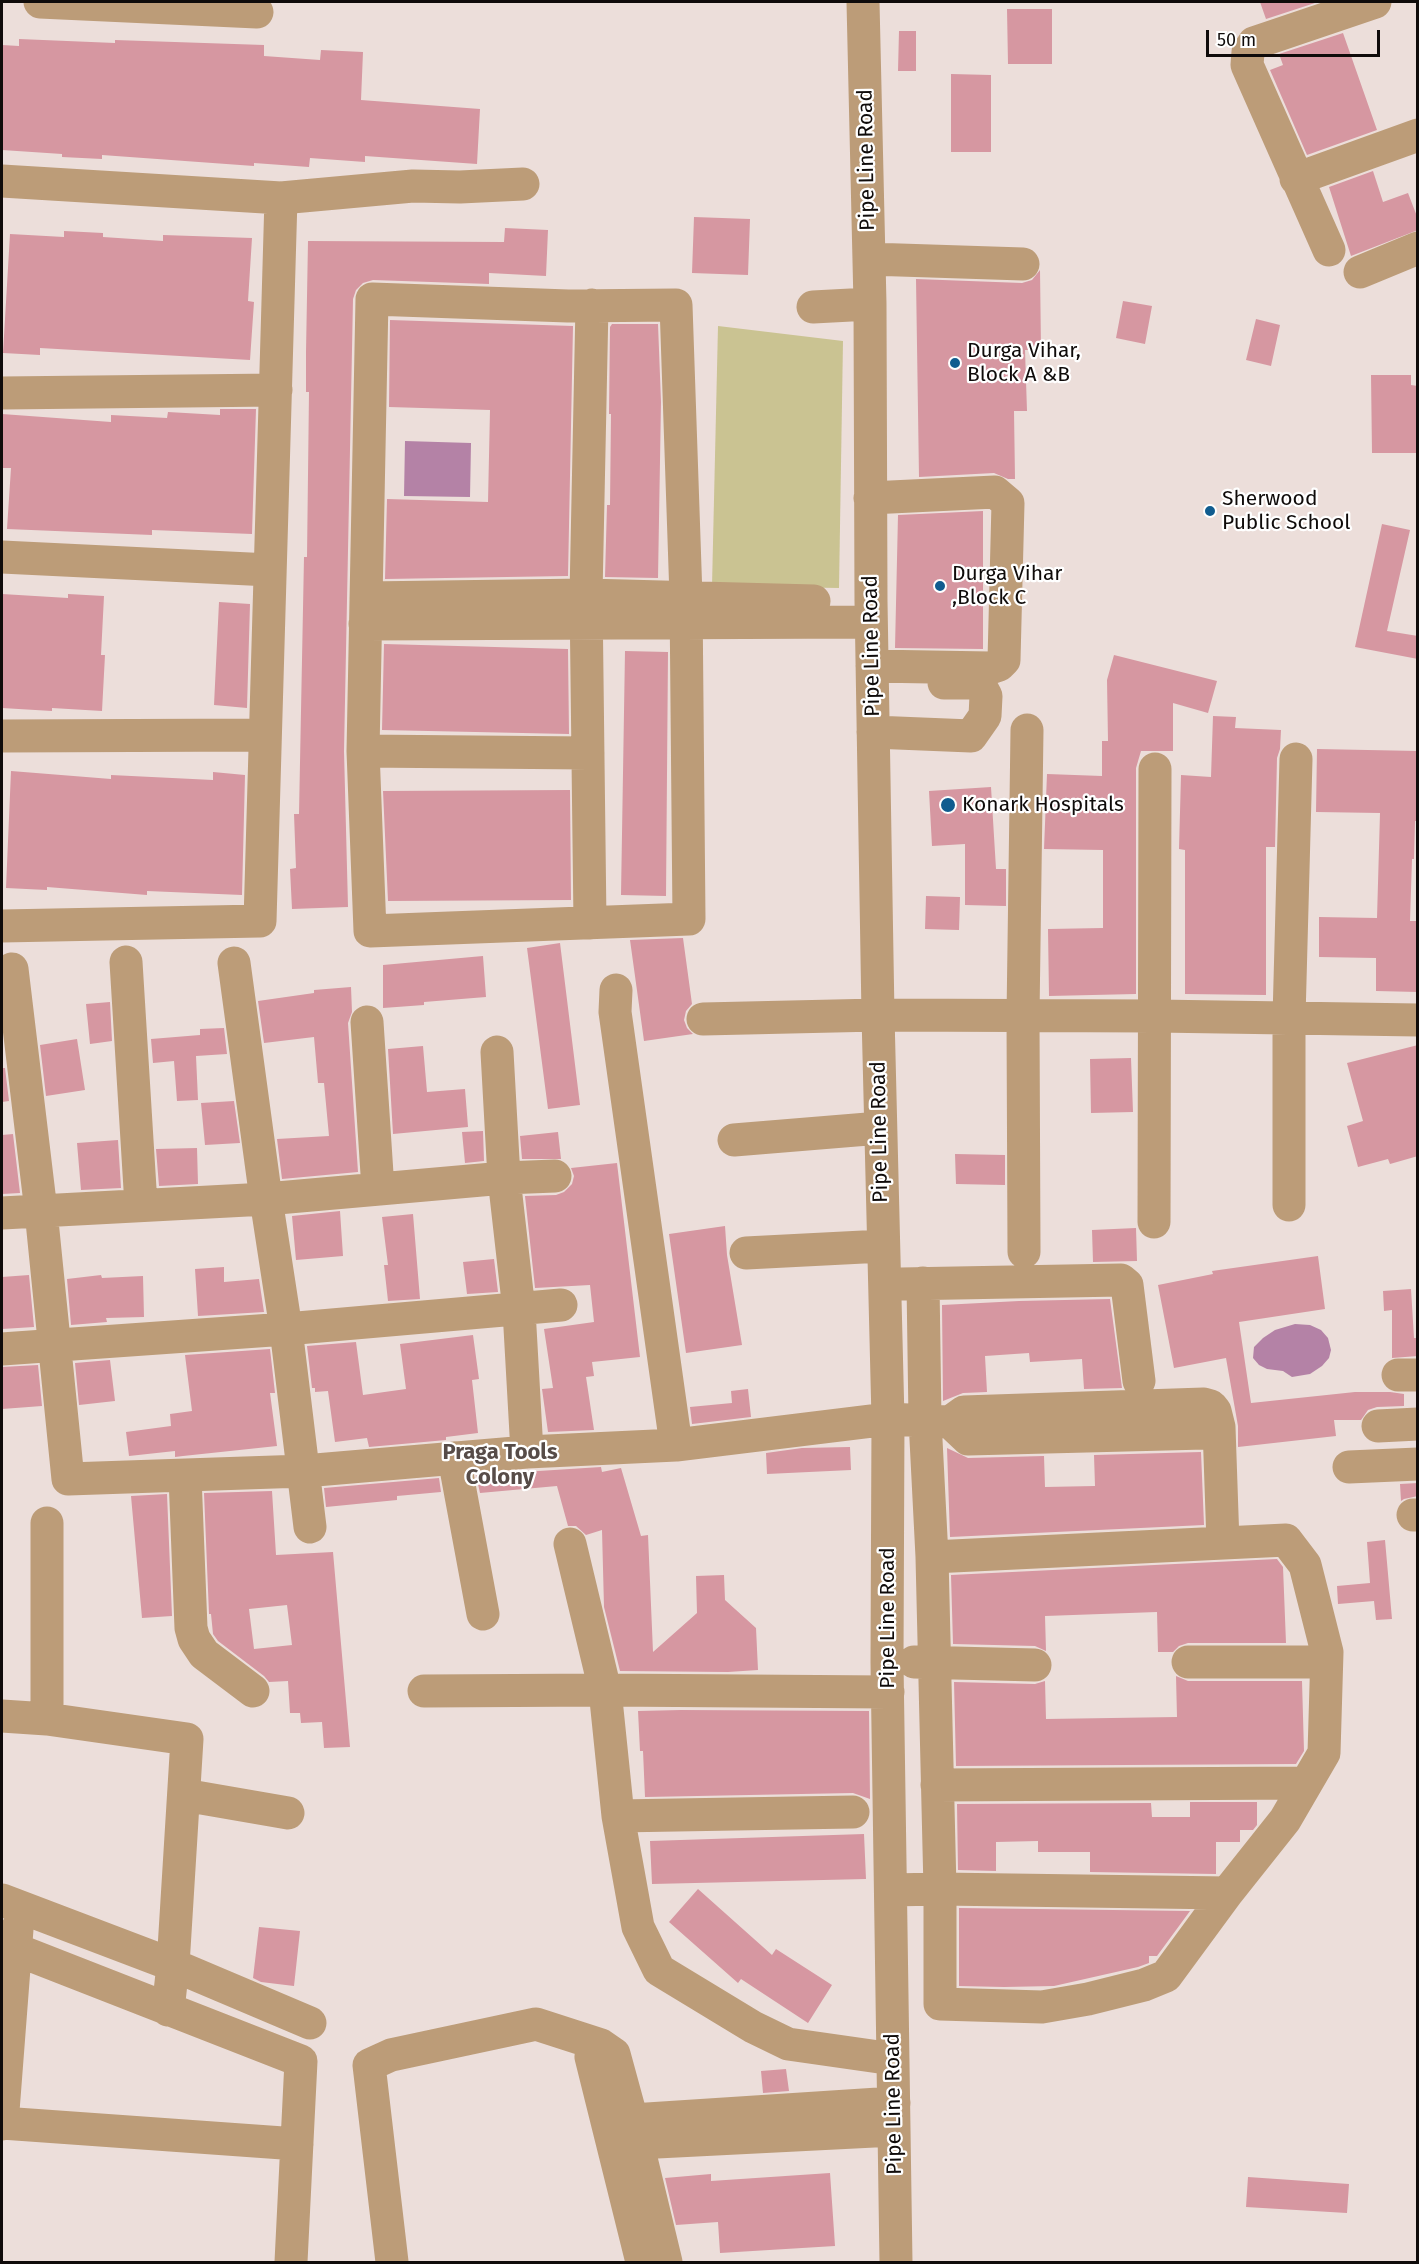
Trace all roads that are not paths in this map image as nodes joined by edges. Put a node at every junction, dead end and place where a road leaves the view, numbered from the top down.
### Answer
1 (40, 2) edge
2 (863, 2) edge
3 (1375, 2) edge
4 (257, 12) dead end
5 (1418, 135) edge
6 (1296, 179) junction
7 (2, 181) edge
8 (523, 184) dead end
9 (281, 198) junction
10 (1418, 248) edge
11 (1329, 250) dead end
12 (869, 259) junction
13 (1023, 264) dead end
14 (1360, 272) dead end
15 (870, 304) junction
16 (592, 305) junction
17 (813, 307) dead end
18 (276, 390) junction
19 (2, 393) edge
20 (870, 498) junction
21 (2, 557) edge
22 (270, 570) junction
23 (586, 609) junction
24 (686, 610) junction
25 (365, 611) junction
26 (871, 612) junction
27 (873, 674) junction
28 (1027, 730) dead end
29 (873, 732) junction
30 (265, 735) junction
31 (2, 736) edge
32 (363, 751) junction
33 (588, 753) junction
34 (1296, 759) dead end
35 (1155, 769) dead end
36 (590, 922) junction
37 (2, 926) edge
38 (126, 962) dead end
39 (234, 963) dead end
40 (12, 969) dead end
41 (616, 990) dead end
42 (878, 1015) junction
43 (1023, 1016) junction
44 (1156, 1016) junction
45 (1289, 1018) junction
46 (703, 1019) dead end
47 (1418, 1020) edge
48 (367, 1022) dead end
49 (11, 1049) edge
50 (497, 1053) dead end
51 (880, 1128) junction
52 (734, 1140) dead end
53 (555, 1176) dead end
54 (504, 1178) junction
55 (378, 1190) junction
56 (266, 1199) junction
57 (1289, 1205) dead end
58 (141, 1206) junction
59 (41, 1211) junction
60 (2, 1213) edge
61 (1154, 1222) dead end
62 (883, 1246) junction
63 (1024, 1252) dead end
64 (746, 1253) dead end
65 (923, 1284) junction
66 (884, 1285) junction
67 (561, 1305) dead end
68 (519, 1310) junction
69 (286, 1329) junction
70 (53, 1345) junction
71 (2, 1349) edge
72 (1138, 1381) dead end
73 (888, 1419) junction
74 (938, 1421) junction
75 (1418, 1424) edge
76 (1378, 1426) dead end
77 (676, 1445) junction
78 (527, 1452) junction
79 (454, 1458) junction
80 (1418, 1464) edge
81 (1349, 1467) dead end
82 (304, 1471) junction
83 (185, 1476) junction
84 (47, 1523) dead end
85 (310, 1527) dead end
86 (1222, 1543) junction
87 (570, 1544) dead end
88 (932, 1557) junction
89 (483, 1614) dead end
90 (1188, 1662) dead end
91 (1326, 1662) junction
92 (934, 1663) junction
93 (1035, 1665) dead end
94 (887, 1677) junction
95 (605, 1690) junction
96 (253, 1691) dead end
97 (424, 1691) dead end
98 (2, 1716) edge
99 (47, 1719) junction
100 (1306, 1783) junction
101 (937, 1785) junction
102 (184, 1795) junction
103 (853, 1812) dead end
104 (288, 1813) dead end
105 (618, 1816) junction
106 (940, 1889) junction
107 (891, 1890) junction
108 (1227, 1893) junction
109 (11, 1904) edge
110 (8, 1947) edge
111 (173, 1965) junction
112 (168, 2010) junction
113 (5, 2013) edge
114 (310, 2023) dead end
115 (601, 2044) junction
116 (893, 2059) junction
117 (894, 2116) junction
118 (2, 2124) edge
119 (634, 2132) junction
120 (297, 2144) junction
121 (291, 2262) edge
122 (392, 2262) edge
123 (642, 2262) edge
124 (666, 2262) edge
125 (896, 2262) edge

1 - 4 street
2 - 12 street, Pipe Line Road
3 - 6 street
5 - 6 street
6 - 11 street
7 - 9 street
8 - 9 street
9 - 18 street
10 - 14 street
12 - 13 street
12 - 15 street, Pipe Line Road
15 - 17 street
15 - 20 street, Pipe Line Road
16 - 23 street
16 - 24 street
16 - 25 street
18 - 19 street
18 - 22 street
20 - 26 street, Pipe Line Road
20 - 27 street
21 - 22 street
22 - 30 street
23 - 24 street
23 - 25 street
23 - 33 street
24 - 26 street
24 - 26 street
24 - 36 street
25 - 32 street
26 - 27 street, Pipe Line Road
27 - 29 street, Pipe Line Road
27 - 29 street
28 - 43 street
29 - 42 street, Pipe Line Road
30 - 31 street
30 - 37 street
32 - 33 street
32 - 36 street
33 - 36 street
34 - 45 street
35 - 44 street
38 - 58 street
39 - 56 street
40 - 49 street
41 - 77 street
42 - 43 street
42 - 46 street
42 - 51 street, Pipe Line Road
43 - 44 street
43 - 63 street
44 - 45 street
44 - 61 street
45 - 47 street
45 - 57 street
48 - 55 street
49 - 59 street
50 - 54 street
51 - 52 street
51 - 62 street, Pipe Line Road
53 - 54 street
54 - 55 street
54 - 68 street
55 - 56 street
56 - 58 street
56 - 69 street
58 - 59 street
59 - 60 street
59 - 70 street
62 - 64 street
62 - 66 street, Pipe Line Road
65 - 66 street
65 - 72 street
65 - 74 street
66 - 73 street, Pipe Line Road
67 - 68 street
68 - 69 street
68 - 78 street
69 - 70 street
69 - 82 street
70 - 71 street
70 - 83 street
73 - 74 street
73 - 77 street
73 - 94 street, Pipe Line Road
74 - 86 street
74 - 88 street
75 - 76 street
77 - 78 street
78 - 79 street
79 - 82 street
79 - 89 street
80 - 81 street
82 - 83 street
82 - 85 street
83 - 96 street
84 - 99 street
86 - 88 street
86 - 91 street
87 - 95 street
88 - 92 street
90 - 91 street
91 - 100 street
92 - 93 street
92 - 94 street
92 - 101 street
94 - 95 street
94 - 107 street, Pipe Line Road
95 - 97 street
95 - 105 street
98 - 99 street
99 - 102 street
100 - 101 street
100 - 108 street
101 - 106 street
102 - 104 street
102 - 111 street
103 - 105 street
105 - 116 street
106 - 107 street
106 - 108 street
106 - 108 street
107 - 116 street, Pipe Line Road
109 - 110 street
109 - 111 street
110 - 112 street
110 - 113 street
111 - 112 street
111 - 114 street
112 - 120 street
113 - 118 street
115 - 119 street
115 - 122 street
115 - 123 street
116 - 117 street, Pipe Line Road
117 - 119 street
117 - 125 street, Pipe Line Road
118 - 120 street
119 - 124 street
120 - 121 street

